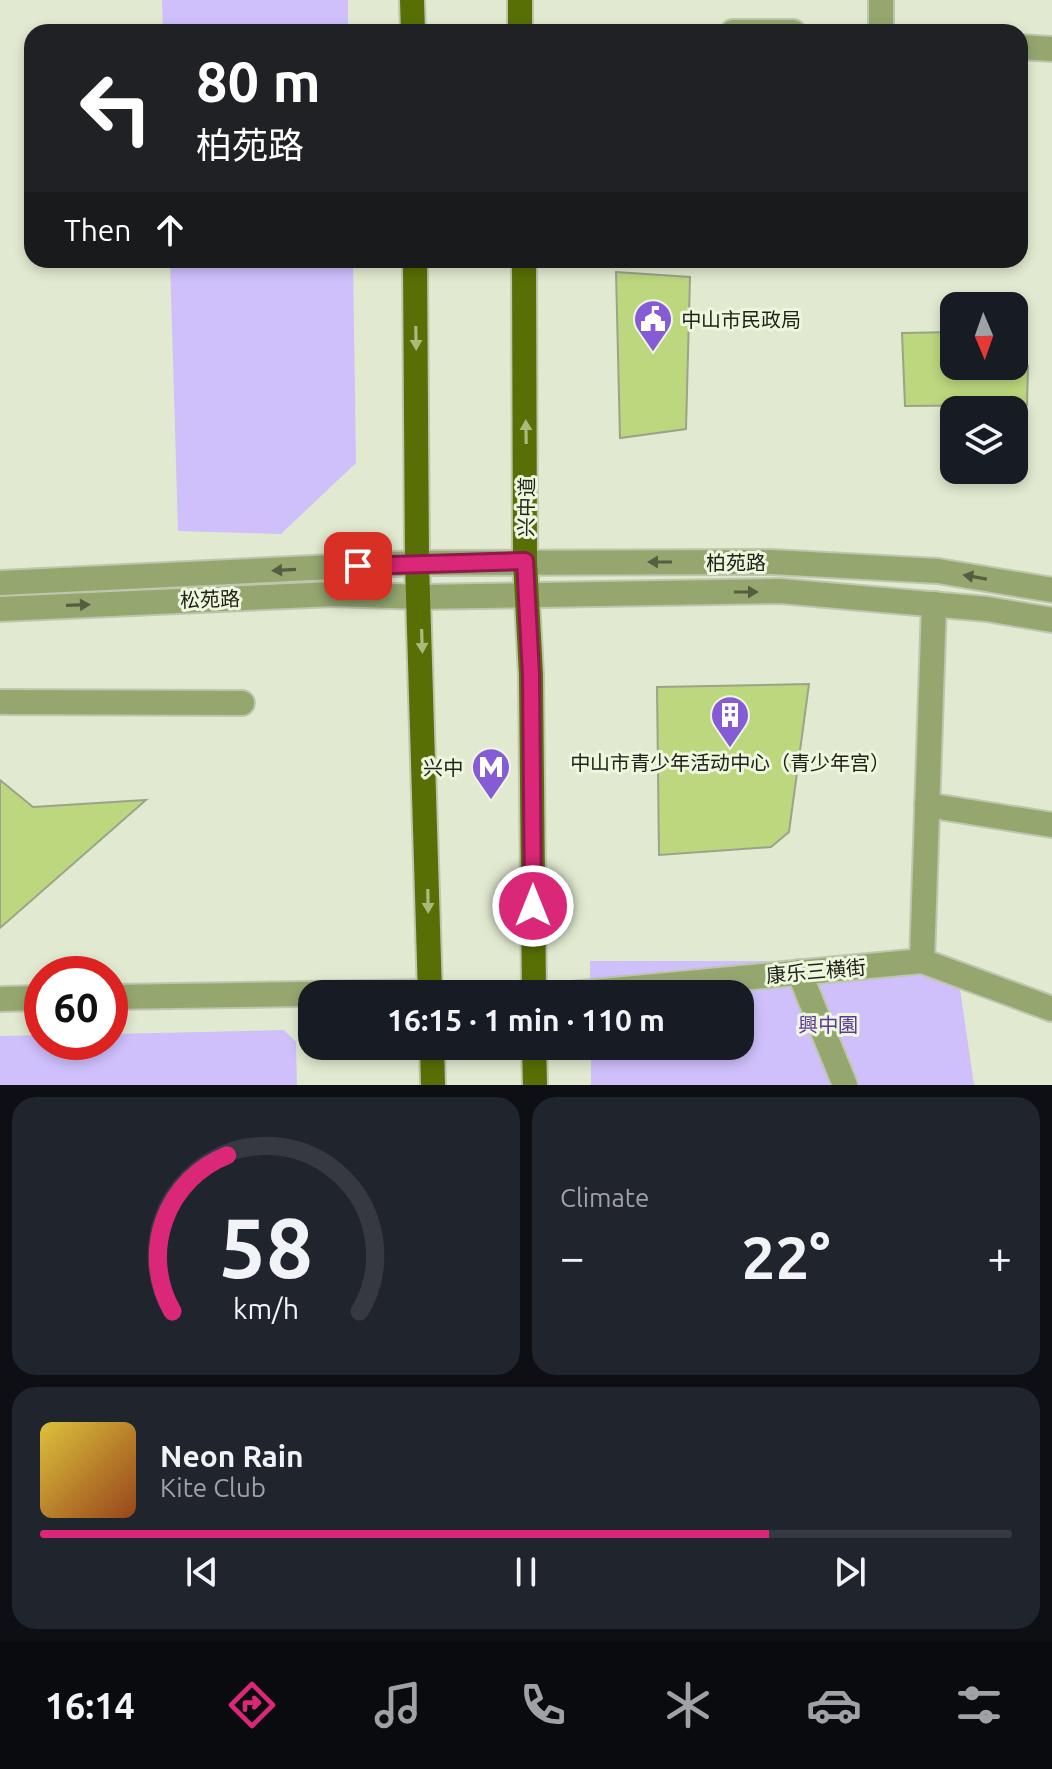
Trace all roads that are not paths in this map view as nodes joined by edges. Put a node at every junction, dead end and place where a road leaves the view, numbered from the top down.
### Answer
1 (412, 0) edge
2 (520, 0) edge
3 (881, 0) edge
4 (413, 24) edge
5 (520, 24) edge
6 (881, 24) edge
7 (1028, 48) edge
8 (1052, 49) edge
9 (415, 268) edge
10 (524, 268) edge
11 (525, 561) junction
12 (417, 563) junction
13 (0, 583) edge
14 (1052, 590) edge
15 (528, 594) junction
16 (420, 597) junction
17 (934, 604) junction
18 (0, 609) edge
19 (1052, 620) edge
20 (0, 702) edge
21 (242, 703) dead end
22 (927, 805) junction
23 (1052, 825) edge
24 (922, 961) junction
25 (799, 972) junction
26 (430, 980) edge
27 (534, 980) edge
28 (716, 980) edge
29 (298, 995) edge
30 (128, 997) edge
31 (24, 998) edge
32 (0, 999) edge
33 (1052, 1009) edge
34 (432, 1060) edge
35 (534, 1060) edge
36 (433, 1085) edge
37 (535, 1085) edge
38 (845, 1085) edge

1 - 4 main road
2 - 5 main road
3 - 6 street
7 - 8 street
9 -> 12 main road
11 -> 10 main road, 兴中道
11 - 12 street, 柏苑路
14 -> 11 street, 柏苑路
11 - 15 main road, 兴中道
12 -> 13 street, 松苑路
12 - 16 main road
15 - 16 street, 柏苑路
15 -> 17 street, 柏苑路
15 - 27 main road, 兴中道
18 -> 16 street, 松苑路
16 -> 26 main road
17 - 19 street, 柏苑路
17 - 22 street
20 - 21 street
22 - 23 street
22 - 24 street
24 - 25 street, 康乐三横街
24 - 33 street, 康乐三横街
25 - 28 street, 康乐三横街
25 - 38 street
29 - 30 street
31 - 32 street
34 - 36 main road
35 - 37 main road

